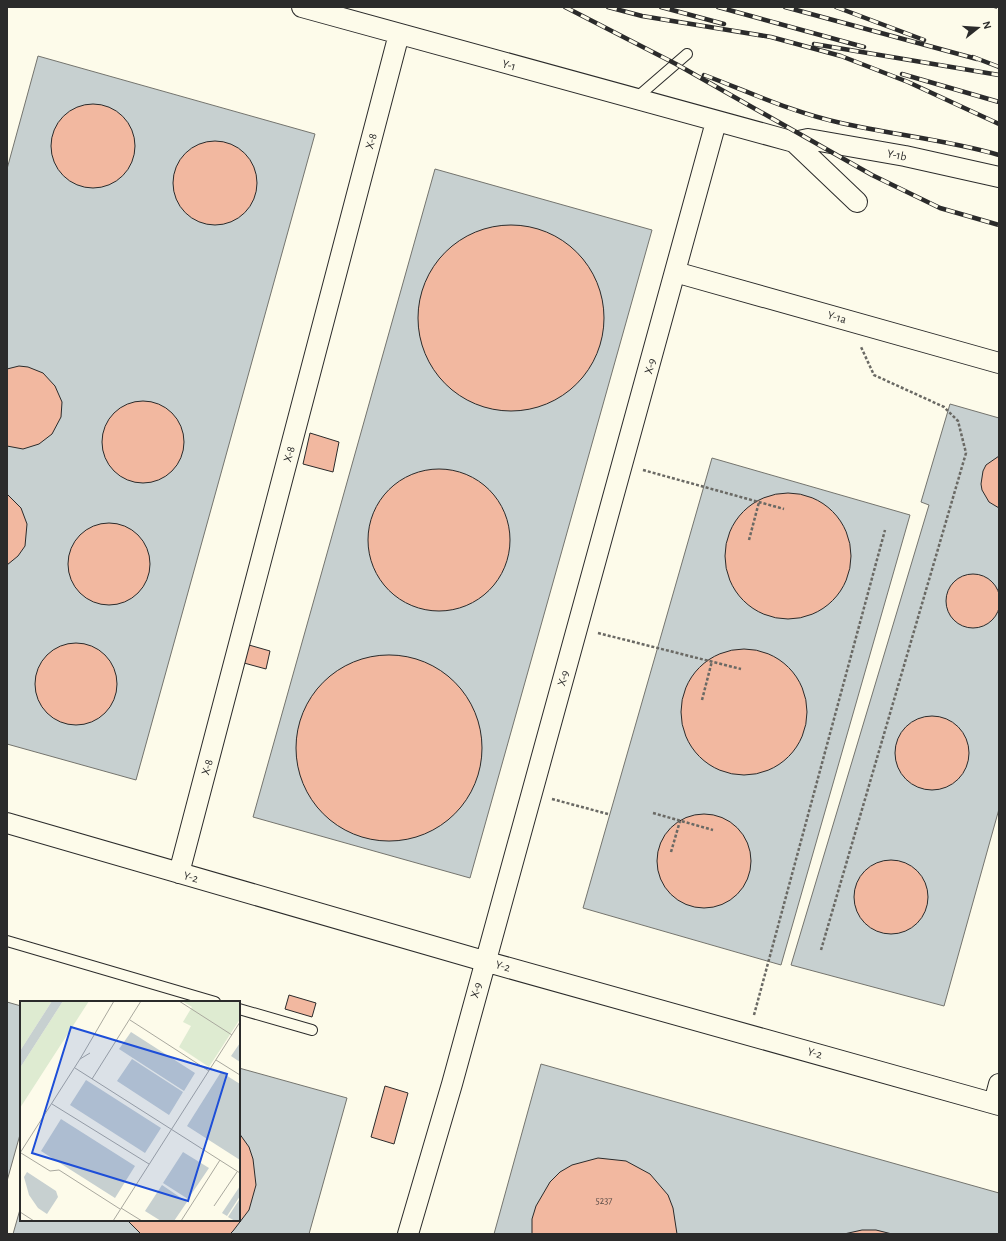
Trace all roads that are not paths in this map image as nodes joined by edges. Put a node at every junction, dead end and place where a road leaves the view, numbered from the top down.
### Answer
1 (302, 7) edge
2 (399, 34) junction
3 (687, 54) dead end
4 (635, 99) junction
5 (716, 122) junction
6 (794, 142) junction
7 (999, 177) edge
8 (857, 202) dead end
9 (675, 272) junction
10 (999, 363) edge
11 (7, 823) edge
12 (179, 874) junction
13 (7, 941) edge
14 (484, 961) junction
15 (212, 1001) edge
16 (240, 1009) edge
17 (312, 1030) dead end
18 (999, 1084) edge
19 (996, 1104) edge
20 (408, 1234) edge

1 - 2 street, Y-1
2 - 4 street, Y-1
2 - 12 street, X-8
3 - 4 lane
4 - 5 street, Y-1
5 - 6 street, Y-1b
5 - 9 street, X-9
6 - 7 street, Y-1b
6 - 8 street, Y-1b
9 - 10 street, Y-1a
9 - 14 street, X-9
11 - 12 street, Y-2
12 - 14 street, Y-2
13 - 15 lane
14 - 19 street, Y-2
14 - 20 street, X-9
16 - 17 lane
18 - 19 street

